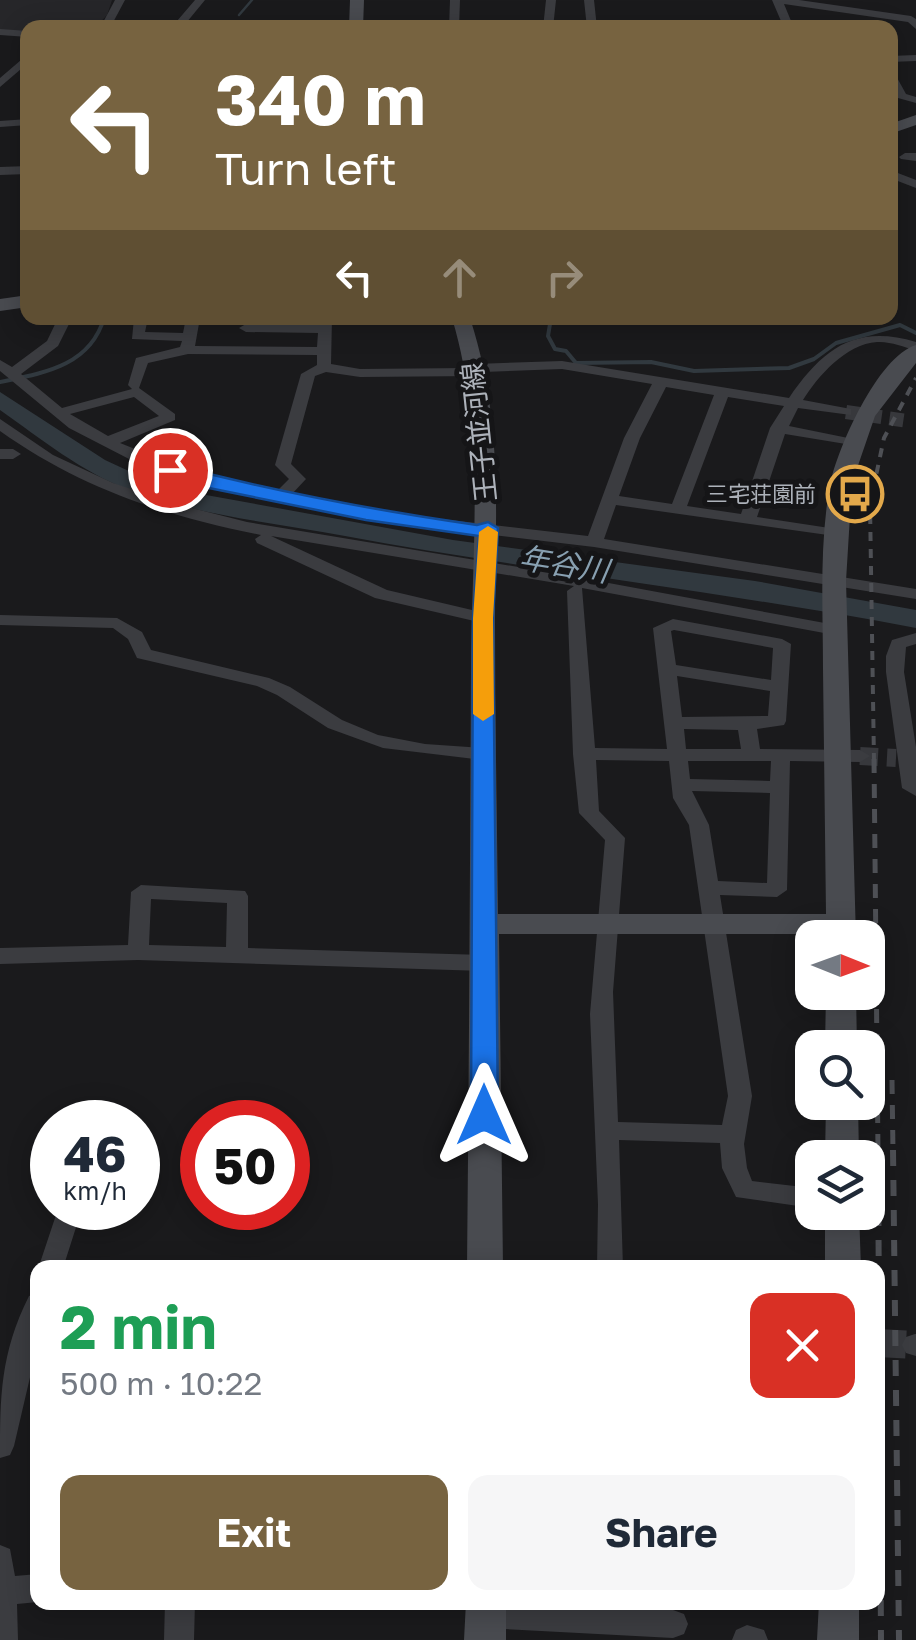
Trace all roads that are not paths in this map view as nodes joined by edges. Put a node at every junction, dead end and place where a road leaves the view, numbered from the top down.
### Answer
1 (200, 0) edge
2 (778, 0) edge
3 (876, 13) junction
4 (897, 17) junction
5 (916, 17) edge
6 (183, 20) edge
7 (879, 20) edge
8 (916, 26) edge
9 (20, 65) edge
10 (0, 84) edge
11 (898, 84) edge
12 (14, 86) dead end
13 (916, 100) edge
14 (61, 325) edge
15 (139, 325) edge
16 (191, 325) edge
17 (247, 325) edge
18 (324, 325) edge
19 (463, 325) edge
20 (187, 343) junction
21 (916, 349) edge
22 (242, 350) junction
23 (324, 359) junction
24 (6, 370) edge
25 (476, 370) junction
26 (662, 382) junction
27 (135, 385) dead end
28 (722, 392) junction
29 (790, 402) junction
30 (846, 412) tunnel mouth
31 (59, 413) junction
32 (0, 424) edge
33 (778, 428) junction
34 (110, 441) junction
35 (853, 442) junction
36 (280, 497) junction
37 (610, 499) junction
38 (678, 509) junction
39 (188, 511) junction
40 (748, 519) junction
41 (836, 534) junction
42 (594, 542) junction
43 (487, 548) junction
44 (834, 584) junction
45 (576, 591) dead end
46 (916, 594) edge
47 (483, 618) junction
48 (0, 620) edge
49 (834, 625) junction
50 (916, 638) edge
51 (665, 669) junction
52 (780, 687) junction
53 (674, 723) junction
54 (747, 724) junction
55 (483, 754) junction
56 (583, 754) junction
57 (678, 754) junction
58 (751, 754) junction
59 (781, 754) junction
60 (849, 755) junction
61 (681, 784) junction
62 (779, 787) junction
63 (916, 790) edge
64 (709, 888) junction
65 (842, 920) edge
66 (714, 923) junction
67 (484, 924) junction
68 (608, 924) junction
69 (795, 928) edge
70 (138, 952) junction
71 (237, 954) junction
72 (0, 956) edge
73 (484, 962) junction
74 (607, 1131) junction
75 (732, 1134) junction
76 (795, 1196) edge
77 (63, 1230) edge
78 (53, 1260) edge
79 (485, 1260) edge
80 (610, 1260) edge
81 (30, 1327) edge
82 (20, 1355) edge
83 (17, 1400) edge
84 (0, 1446) edge
85 (0, 1559) edge
86 (30, 1588) edge
87 (4, 1590) junction
88 (180, 1610) edge
89 (839, 1610) edge
90 (486, 1619) edge
91 (673, 1624) dead end
92 (2, 1640) edge
93 (179, 1640) edge
94 (838, 1640) edge

1 - 6 street
2 - 3 street
3 - 4 street
3 - 7 street
4 - 5 street
4 - 8 street
9 - 10 street
10 - 12 street
11 - 13 street
14 - 24 street
15 - 20 street
16 - 20 street
17 - 22 street
18 - 23 street
19 - 25 street, 王子並河線
20 - 22 street
20 - 27 street
21 - 29 street
21 - 35 street
22 - 23 street
23 - 25 street
23 - 36 street
24 - 31 street
25 - 26 street
25 - 43 street, 王子並河線
26 - 28 street
26 - 37 street
28 - 29 street
28 - 38 street
29 - 30 street
29 - 33 street
31 - 34 street
31 - 34 street
32 - 39 street
33 - 35 street
33 - 40 street
34 - 36 street
35 - 41 street
36 - 43 street
37 - 38 street
37 - 42 street
38 - 40 street
39 - 43 street
39 - 47 street
40 - 41 street
41 - 44 street
42 - 43 street
42 - 44 street
43 - 47 street, 王子並河線
43 - 49 street
44 - 46 street
44 - 49 street
45 - 56 street
47 - 55 street, 王子並河線
48 - 55 street
49 - 60 street
50 - 63 street
51 - 52 street
51 - 52 street
51 - 53 street
52 - 54 street
53 - 54 street
53 - 57 street
54 - 58 street
55 - 67 street, 王子並河線
56 - 57 street
56 - 68 street
57 - 58 street
57 - 61 street
58 - 59 street
59 - 60 street
59 - 62 street
60 - 65 street
61 - 62 street
61 - 64 street
62 - 64 street
64 - 66 street
66 - 68 street
66 - 69 street
66 - 75 street
67 - 68 street
67 - 73 street, 王子並河線
68 - 74 street
70 - 71 street
70 - 71 street
70 - 72 street
71 - 73 street
73 - 79 street, 王子並河線
74 - 75 street
74 - 80 street
75 - 76 street
77 - 78 street
81 - 82 street
82 - 83 street
83 - 84 street
85 - 87 street
86 - 87 street
87 - 92 street
88 - 93 street
89 - 94 street
90 - 91 street

